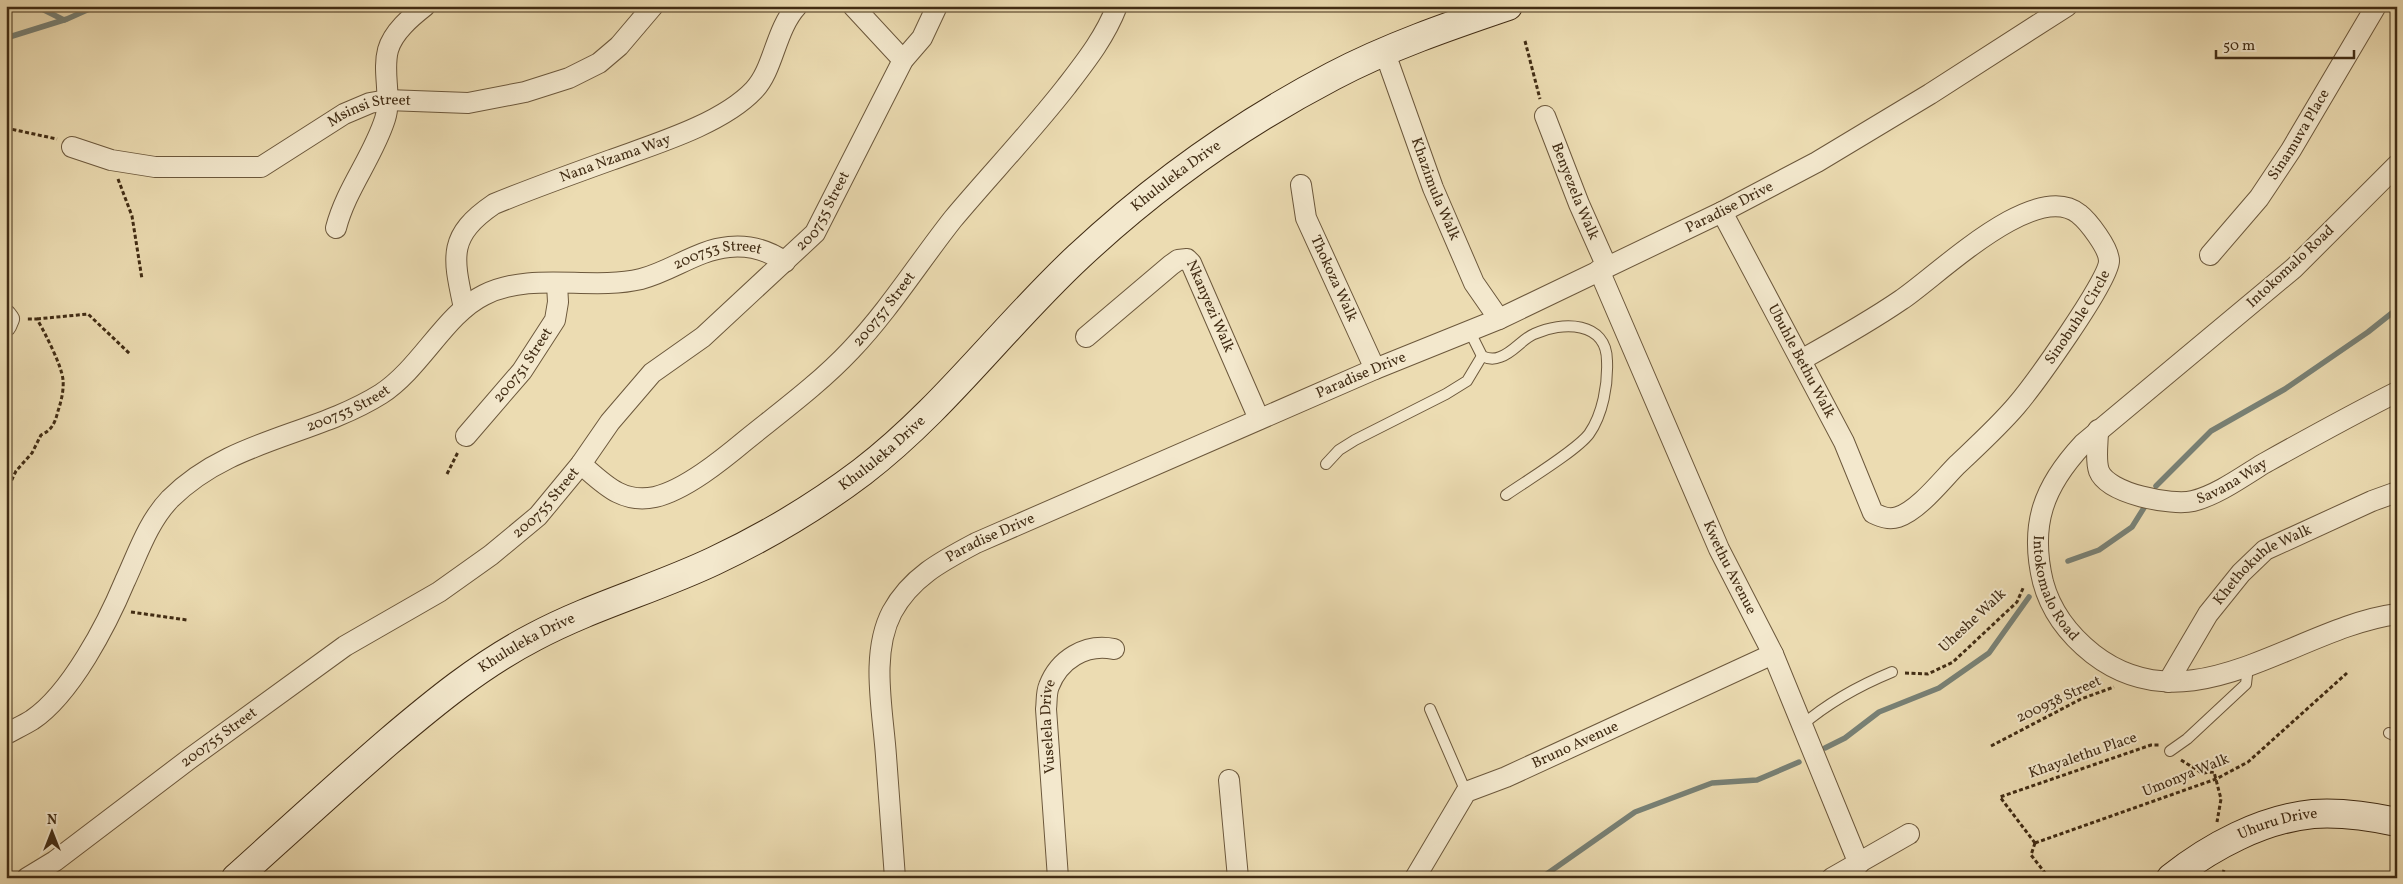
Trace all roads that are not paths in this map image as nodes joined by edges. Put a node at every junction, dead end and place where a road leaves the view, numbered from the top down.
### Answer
1 (425, 6) edge
2 (653, 6) edge
3 (797, 6) edge
4 (853, 6) edge
5 (937, 6) edge
6 (1117, 6) edge
7 (1508, 6) edge
8 (2067, 6) edge
9 (2376, 6) edge
10 (1385, 53) junction
11 (903, 60) junction
12 (387, 100) junction
13 (1545, 116) road end
14 (72, 147) road end
15 (2397, 165) edge
16 (1301, 185) dead end
17 (1722, 212) junction
18 (336, 228) dead end
19 (2210, 256) dead end
20 (785, 262) junction
21 (1603, 269) junction
22 (557, 284) junction
23 (464, 308) junction
24 (1500, 318) junction
25 (1470, 332) junction
26 (1086, 338) dead end
27 (1482, 356) junction
28 (1801, 360) junction
29 (1375, 369) junction
30 (2397, 392) edge
31 (1259, 419) junction
32 (2098, 430) junction
33 (466, 436) road end
34 (582, 464) junction
35 (1326, 464) dead end
36 (2397, 492) edge
37 (1506, 495) dead end
38 (1874, 513) joint
39 (2397, 614) edge
40 (1114, 649) dead end
41 (1773, 654) junction
42 (2248, 666) junction
43 (1892, 672) road end
44 (2168, 682) junction
45 (1430, 709) dead end
46 (1801, 726) junction
47 (6, 734) edge
48 (2170, 751) road end
49 (1229, 780) dead end
50 (1466, 792) junction
51 (2397, 822) edge
52 (1910, 834) dead end
53 (1859, 864) junction
54 (27, 878) edge
55 (236, 878) edge
56 (895, 878) edge
57 (1058, 878) edge
58 (1238, 878) edge
59 (1415, 878) edge
60 (1832, 878) edge
61 (2171, 878) edge

1 - 12 street
2 - 12 street, Msinsi Street
3 - 23 street, Nana Nzama Way
4 - 11 street
5 - 11 street, 200755 Street
6 - 34 street, 200757 Street
7 - 10 street, Khululeka Drive
8 - 17 street, Paradise Drive
9 - 19 street, Sinamuva Place
10 - 24 street, Khazimula Walk
10 - 55 street, Khululeka Drive
11 - 20 street, 200755 Street
12 - 14 street, Msinsi Street
12 - 18 street
13 - 21 street, Benyezela Walk
15 - 32 street, Intokomalo Road
16 - 29 street, Thokoza Walk
17 - 21 street, Paradise Drive
17 - 28 street, Ubuhle Bethu Walk
20 - 22 street, 200753 Street
20 - 34 street, 200755 Street
21 - 24 street, Paradise Drive
21 - 41 street, Kwethu Avenue
22 - 23 street, 200753 Street
22 - 33 street, 200751 Street
23 - 47 street, 200753 Street
24 - 25 street, Paradise Drive
25 - 27 lane
25 - 29 street, Paradise Drive
26 - 31 street, Nkanyezi Walk
27 - 35 lane
27 - 37 lane
28 - 38 street, Ubuhle Bethu Walk
28 - 38 street, Sinobuhle Circle
29 - 31 street, Paradise Drive
30 - 32 street, Savana Way
31 - 56 street, Paradise Drive
32 - 44 street, Intokomalo Road
34 - 54 street, 200755 Street
36 - 44 street, Khethokuhle Walk
39 - 42 street, Intokomalo Road
40 - 57 street, Vuselela Drive
41 - 46 street, Kwethu Avenue
41 - 50 street, Bruno Avenue
42 - 44 street, Intokomalo Road
42 - 48 lane
43 - 46 lane
45 - 50 lane
46 - 53 street, Kwethu Avenue
49 - 58 street
50 - 59 street
51 - 61 street, Uhuru Drive
52 - 53 street
53 - 60 street

